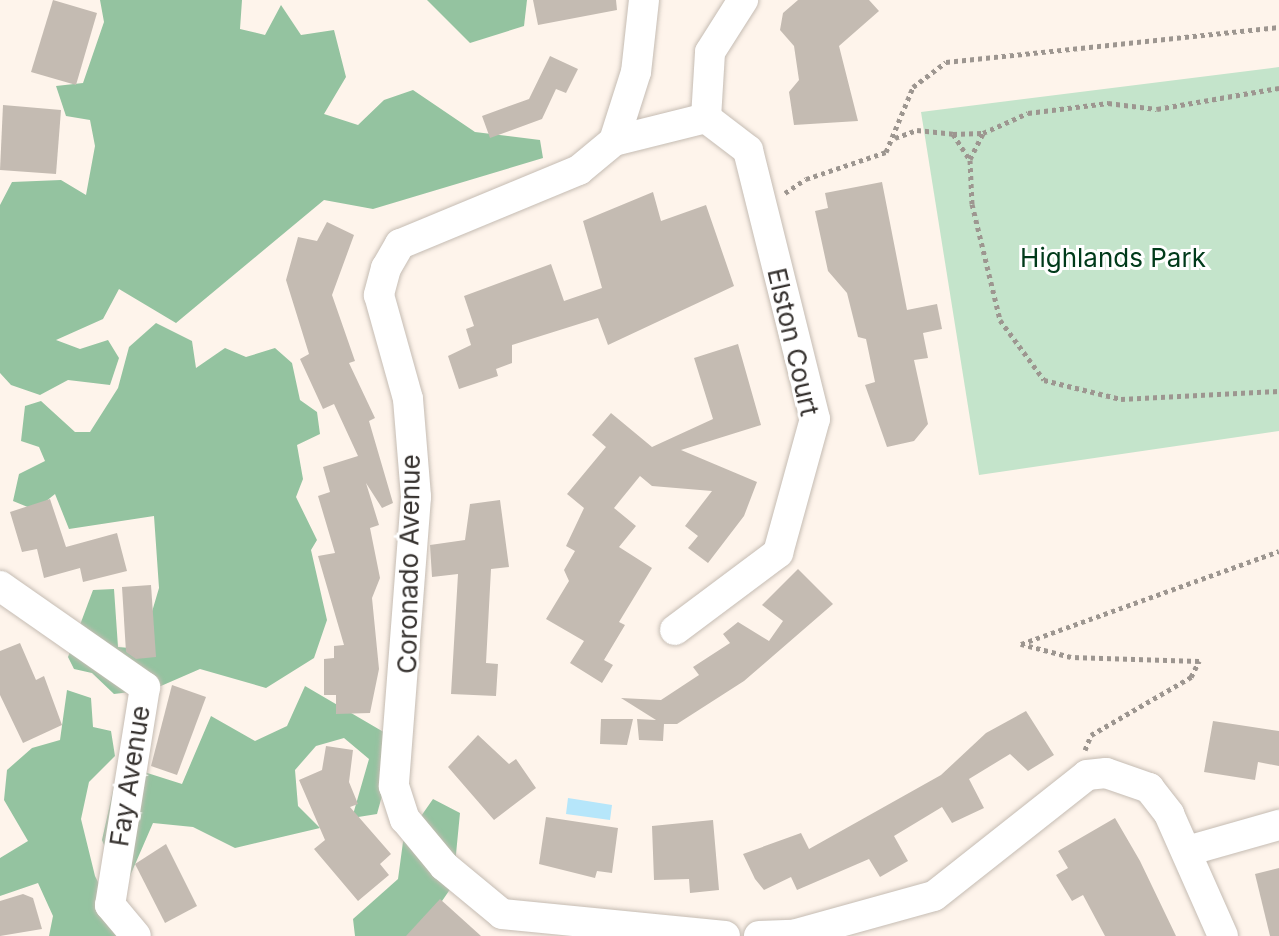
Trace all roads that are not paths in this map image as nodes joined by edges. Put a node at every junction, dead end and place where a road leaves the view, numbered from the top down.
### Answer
1 (644, 0) edge
2 (743, 0) edge
3 (706, 118) junction
4 (614, 141) junction
5 (0, 586) edge
6 (675, 630) dead end
7 (1279, 825) edge
8 (1187, 851) junction
9 (572, 931) edge
10 (136, 936) edge
11 (725, 936) edge
12 (759, 936) edge
13 (1223, 936) edge

1 - 4 street
2 - 3 street
3 - 4 street
3 - 6 street, Elston Court
4 - 9 street, Coronado Avenue
5 - 10 street, Fay Avenue
7 - 8 street
8 - 12 street
8 - 13 street
9 - 11 street, Coronado Avenue

